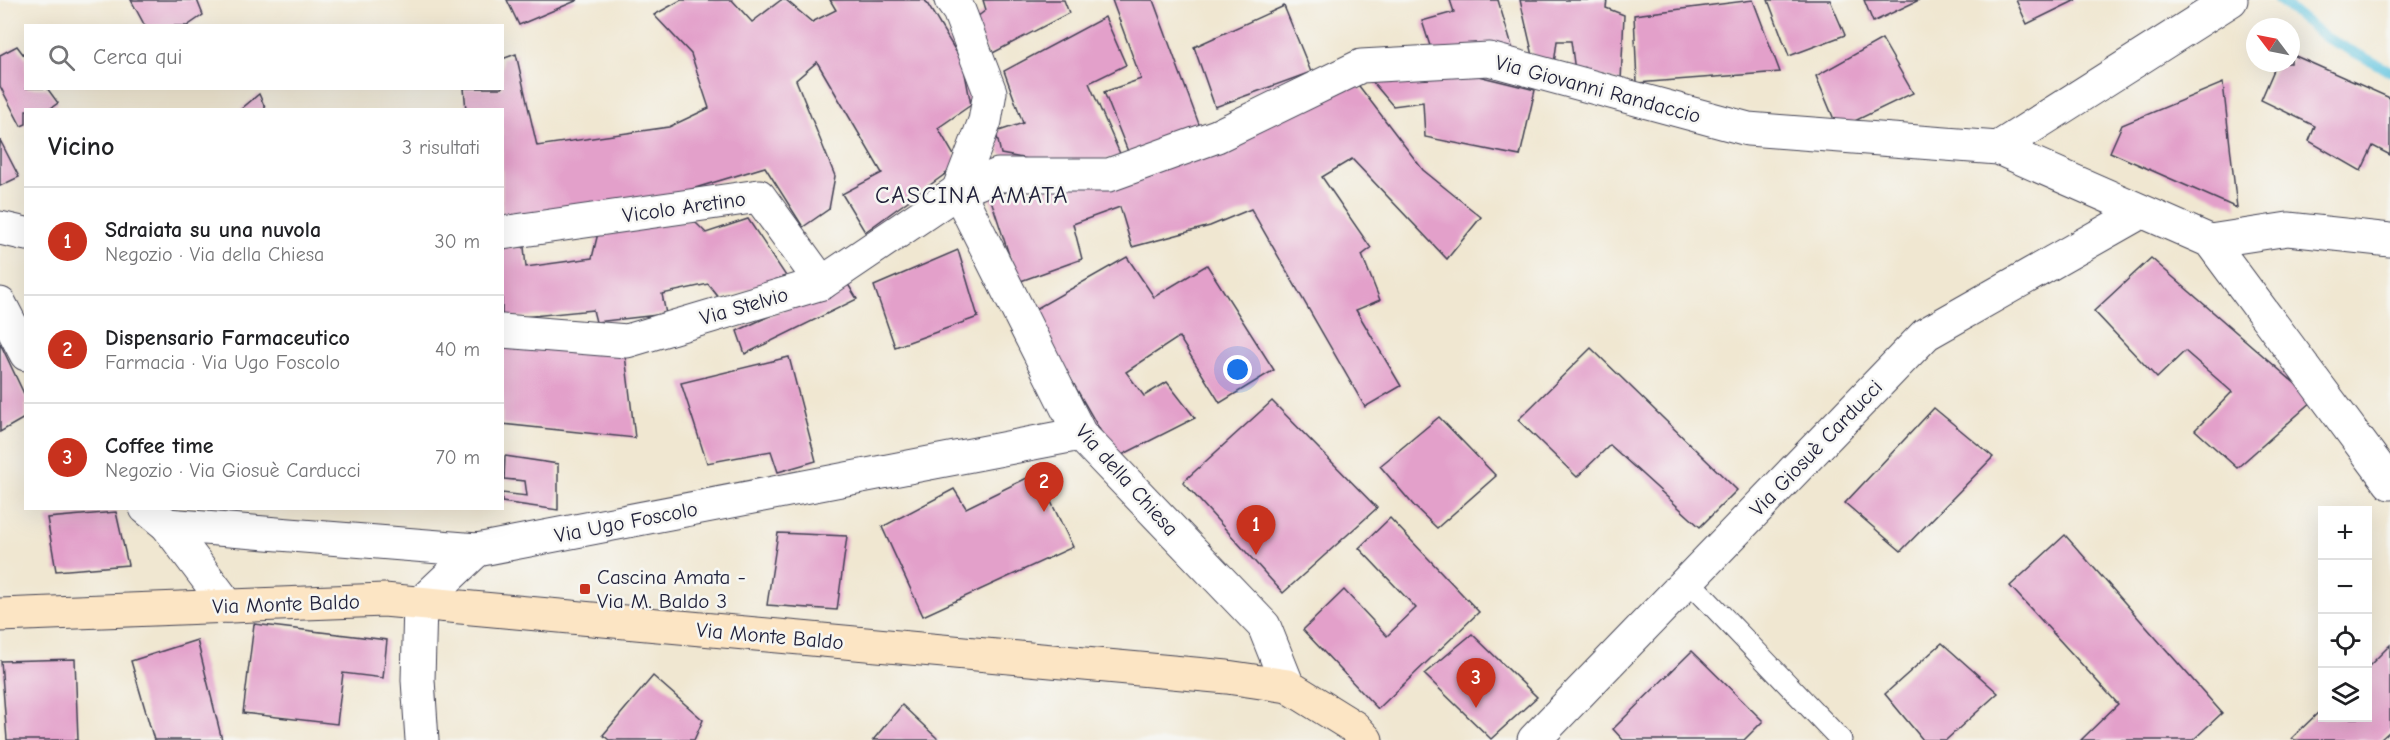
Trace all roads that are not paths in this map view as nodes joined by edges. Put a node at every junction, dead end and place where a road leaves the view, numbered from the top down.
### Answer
1 (951, 0) edge
2 (2232, 0) edge
3 (1998, 148) junction
4 (958, 190) junction
5 (2140, 212) junction
6 (0, 228) edge
7 (504, 233) edge
8 (24, 234) edge
9 (2390, 240) edge
10 (2210, 241) junction
11 (822, 283) junction
12 (0, 304) edge
13 (504, 331) edge
14 (24, 350) edge
15 (1080, 434) junction
16 (2390, 483) edge
17 (156, 517) edge
18 (477, 550) junction
19 (1688, 580) junction
20 (420, 604) junction
21 (228, 606) junction
22 (0, 615) edge
23 (1288, 686) junction
24 (422, 740) edge
25 (1366, 740) edge
26 (1534, 740) edge
27 (1840, 740) edge

1 - 4 street
2 - 3 street
3 - 4 street, Via Giovanni Randaccio
3 - 5 street, Via Giovanni Randaccio
4 - 11 street, Via Stelvio
4 - 15 street, Via della Chiesa
5 - 10 street, Via Giovanni Randaccio
5 - 19 street, Via Giosuè Carducci
6 - 8 street
7 - 11 street, Vicolo Aretino
9 - 10 street
10 - 16 street
11 - 13 street, Via Stelvio
12 - 14 street
15 - 18 street, Via Ugo Foscolo
15 - 23 street, Via della Chiesa
17 - 18 street, Via Ugo Foscolo
17 - 21 street
18 - 20 street
19 - 26 street, Via Giosuè Carducci
19 - 27 lane
20 - 21 street, Via Monte Baldo
20 - 23 street, Via Monte Baldo
20 - 24 street
21 - 22 street, Via Monte Baldo
23 - 25 street

